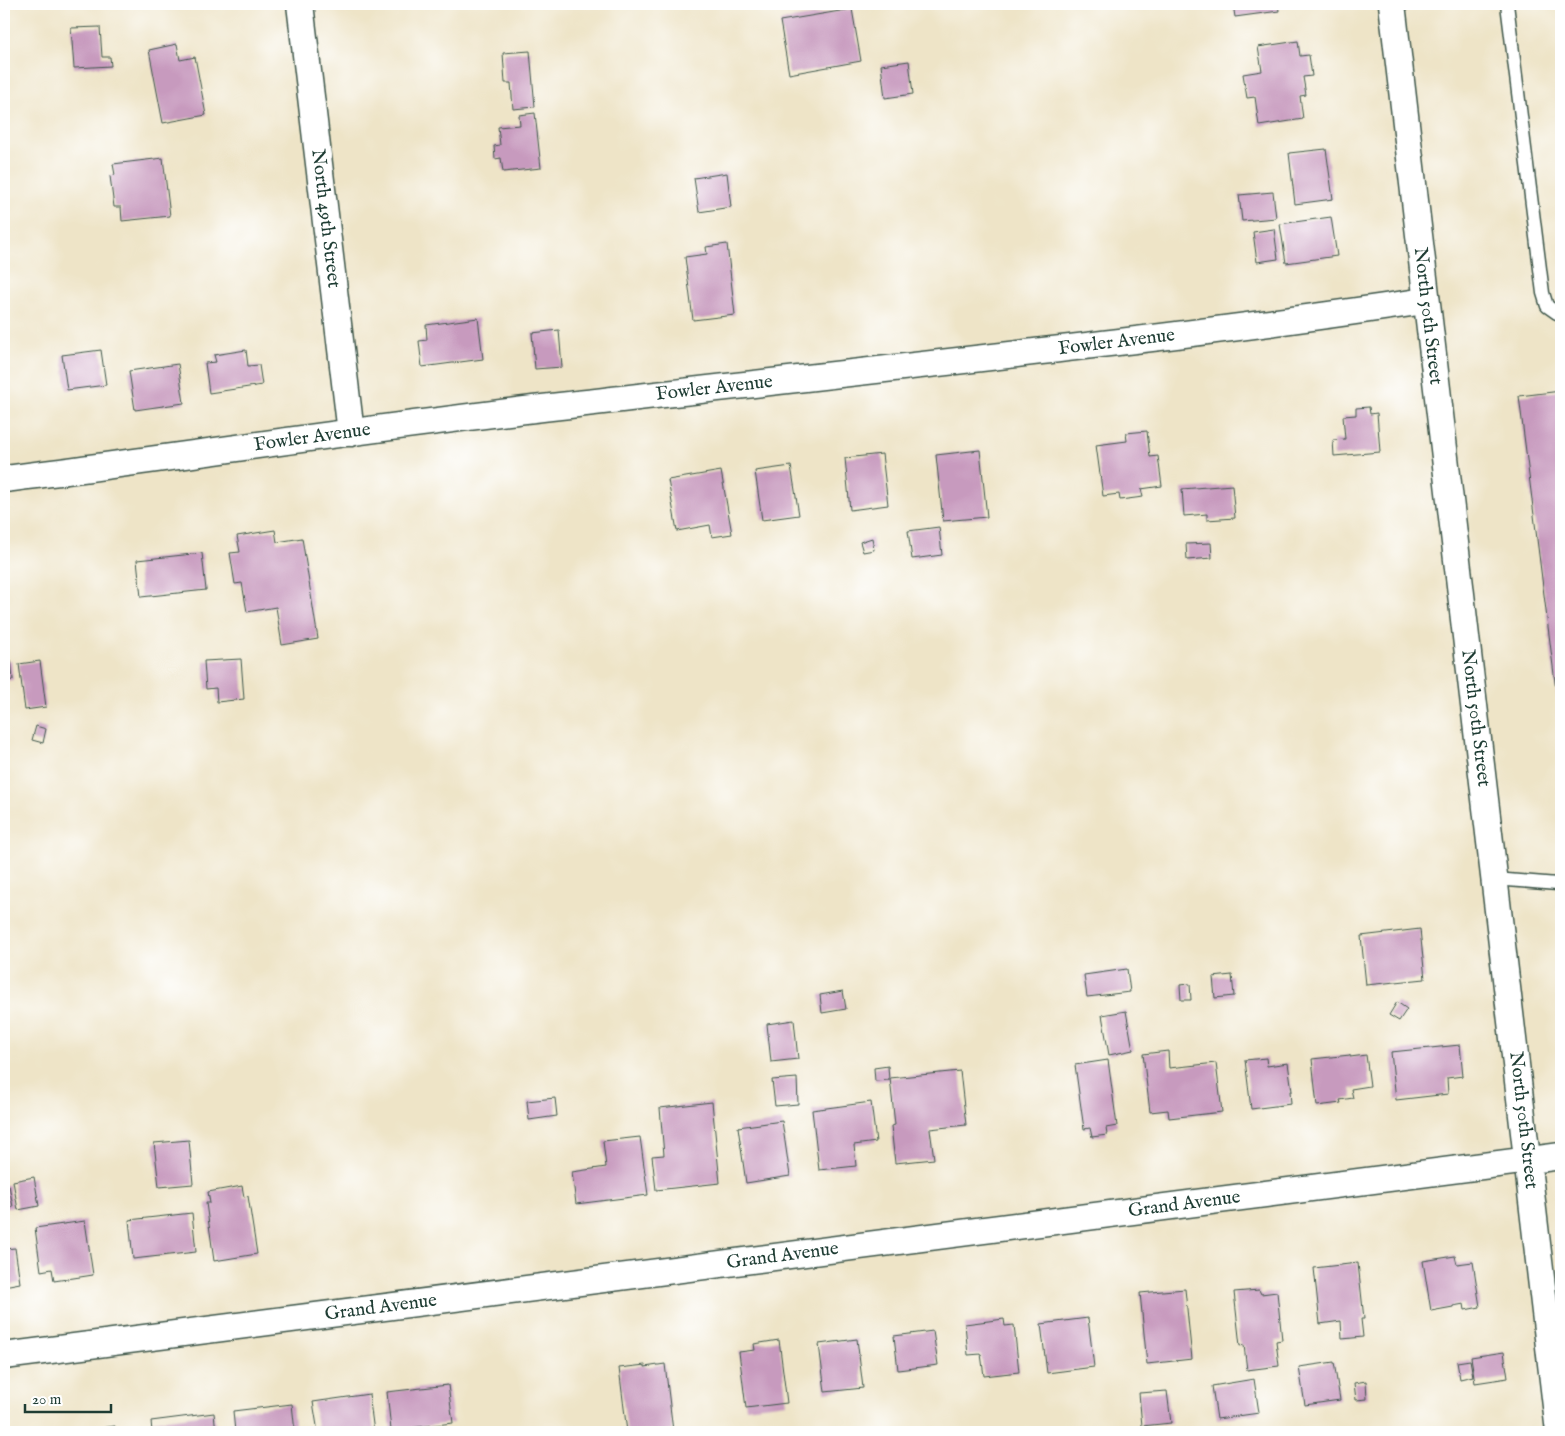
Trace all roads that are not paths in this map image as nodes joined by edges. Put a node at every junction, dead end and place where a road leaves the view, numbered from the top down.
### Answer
1 (300, 4) edge
2 (1392, 4) edge
3 (1507, 4) edge
4 (1425, 301) junction
5 (1561, 313) edge
6 (351, 433) junction
7 (4, 479) edge
8 (1495, 879) junction
9 (1561, 886) edge
10 (1561, 1156) edge
11 (1529, 1160) junction
12 (4, 1356) edge
13 (1559, 1432) edge

1 - 6 street, North 49th Street
2 - 4 street, North 50th Street
3 - 5 lane
4 - 6 street, Fowler Avenue
4 - 8 street, North 50th Street
6 - 7 street, Fowler Avenue
8 - 9 lane
8 - 11 street, North 50th Street
10 - 11 street, Grand Avenue
11 - 12 street, Grand Avenue
11 - 13 street, North 50th Street

